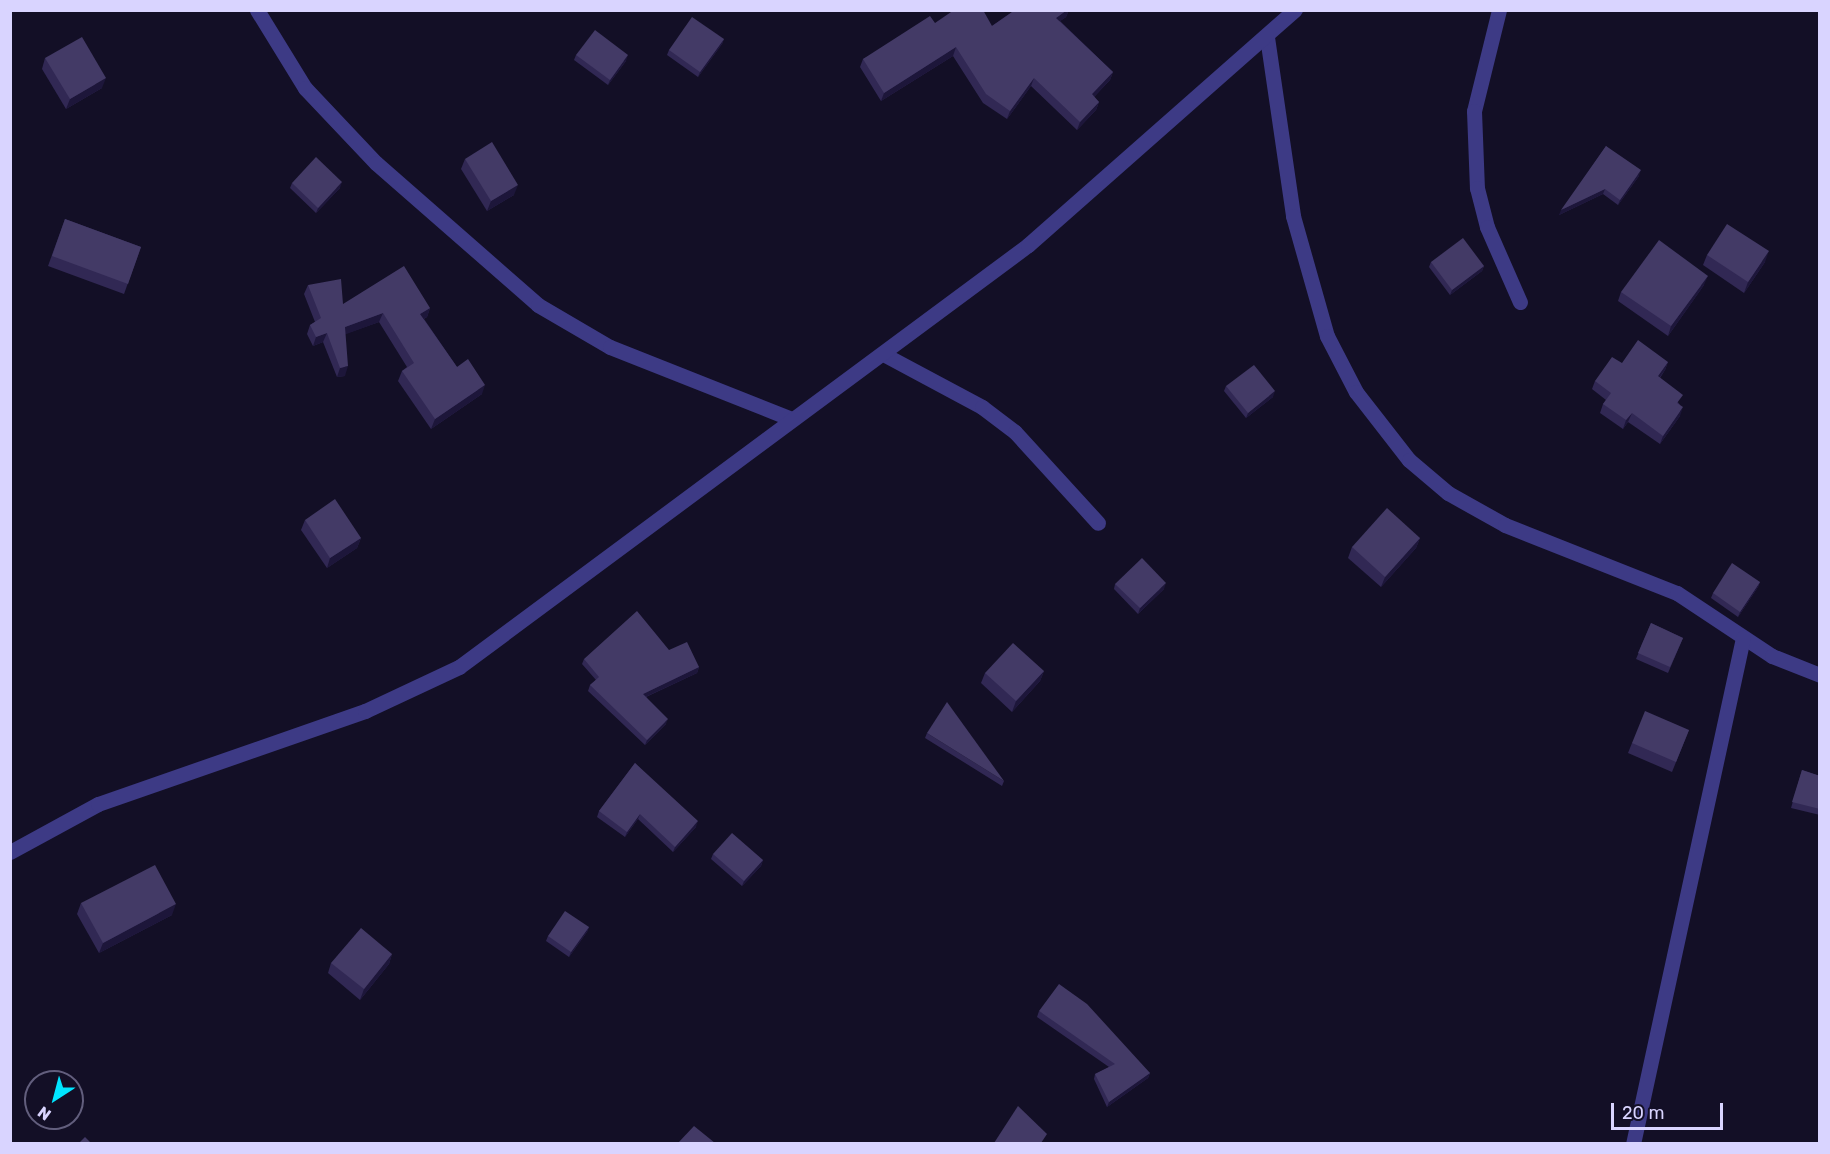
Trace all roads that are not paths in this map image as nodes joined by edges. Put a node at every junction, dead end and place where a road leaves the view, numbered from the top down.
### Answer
1 (257, 10) edge
2 (1295, 10) edge
3 (1499, 10) edge
4 (1267, 37) junction
5 (1520, 302) dead end
6 (885, 355) junction
7 (792, 419) junction
8 (1098, 523) dead end
9 (1743, 638) junction
10 (1820, 675) edge
11 (10, 852) edge
12 (1633, 1143) edge

1 - 7 street
2 - 4 street
3 - 5 street
4 - 6 street
4 - 9 street
6 - 7 street
6 - 8 street
7 - 11 street
9 - 10 street
9 - 12 street

